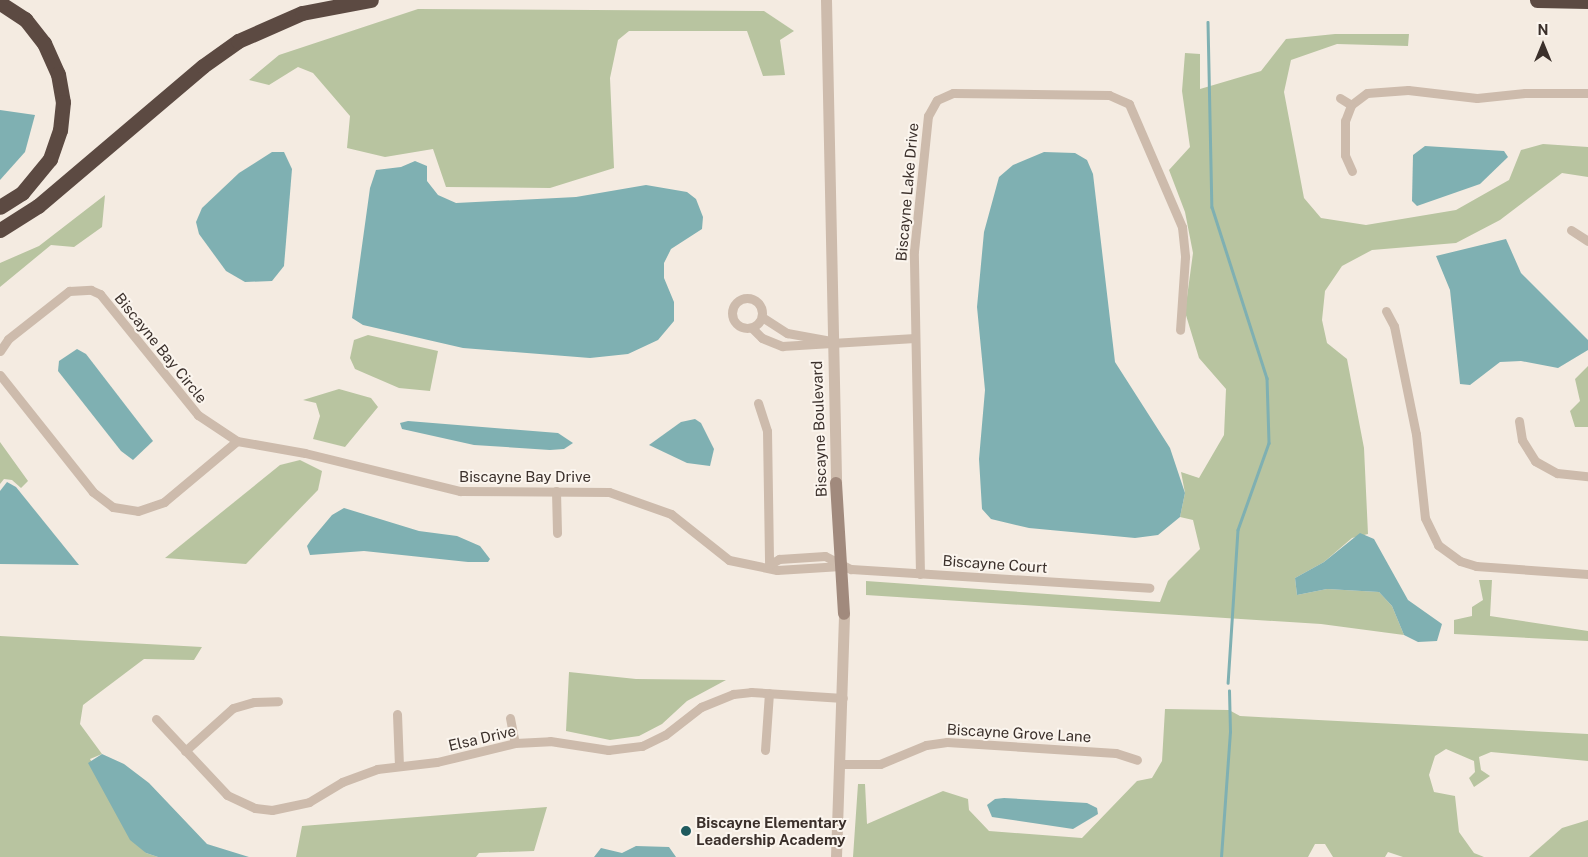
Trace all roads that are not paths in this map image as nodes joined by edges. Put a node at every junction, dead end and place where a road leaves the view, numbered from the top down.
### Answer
1 (371, 0) edge
2 (826, 0) edge
3 (1537, 0) edge
4 (1588, 1) edge
5 (0, 3) edge
6 (1588, 93) edge
7 (1340, 98) dead end
8 (1351, 105) junction
9 (1352, 171) dead end
10 (0, 207) edge
11 (0, 230) edge
12 (1572, 230) dead end
13 (1588, 241) edge
14 (1386, 311) dead end
15 (762, 317) junction
16 (752, 328) junction
17 (1180, 330) dead end
18 (915, 338) junction
19 (833, 341) junction
20 (0, 351) edge
21 (0, 375) edge
22 (758, 403) dead end
23 (1518, 421) dead end
24 (237, 441) junction
25 (1588, 476) edge
26 (836, 483) joint
27 (556, 491) junction
28 (558, 533) dead end
29 (769, 565) junction
30 (841, 566) junction
31 (920, 574) junction
32 (1588, 574) edge
33 (1149, 588) dead end
34 (844, 614) joint
35 (769, 693) junction
36 (843, 698) junction
37 (278, 701) dead end
38 (397, 714) dead end
39 (510, 718) dead end
40 (156, 719) dead end
41 (515, 743) junction
42 (765, 750) dead end
43 (184, 751) junction
44 (1137, 760) dead end
45 (842, 764) junction
46 (399, 765) junction
47 (836, 857) edge

1 - 11 highway
2 - 19 street, Biscayne Boulevard
3 - 4 highway
5 - 10 highway
6 - 8 street
7 - 8 street
8 - 9 street
12 - 13 street
14 - 32 street
15 - 16 street
15 - 16 street
15 - 19 street
16 - 19 street
17 - 18 street, Biscayne Lake Drive
18 - 19 street
18 - 31 street, Biscayne Lake Drive
19 - 26 street, Biscayne Boulevard
20 - 24 street, Biscayne Bay Circle
21 - 24 street
22 - 29 street
23 - 25 street
24 - 27 street, Biscayne Bay Drive
26 - 30 main road, Biscayne Boulevard
27 - 28 street
27 - 29 street, Biscayne Bay Drive
29 - 30 street, Biscayne Bay Drive
29 - 30 street, Biscayne Bay Drive
30 - 31 street, Biscayne Court
30 - 34 main road, Biscayne Boulevard
31 - 33 street, Biscayne Court
34 - 36 street, Biscayne Boulevard
35 - 36 street, Elsa Drive
35 - 41 street, Elsa Drive
35 - 42 street
36 - 45 street, Biscayne Boulevard
37 - 43 street
38 - 46 street
39 - 41 street
40 - 43 street, Elsa Drive
41 - 46 street, Elsa Drive
43 - 46 street, Elsa Drive
44 - 45 street, Biscayne Grove Lane
45 - 47 street, Biscayne Boulevard

